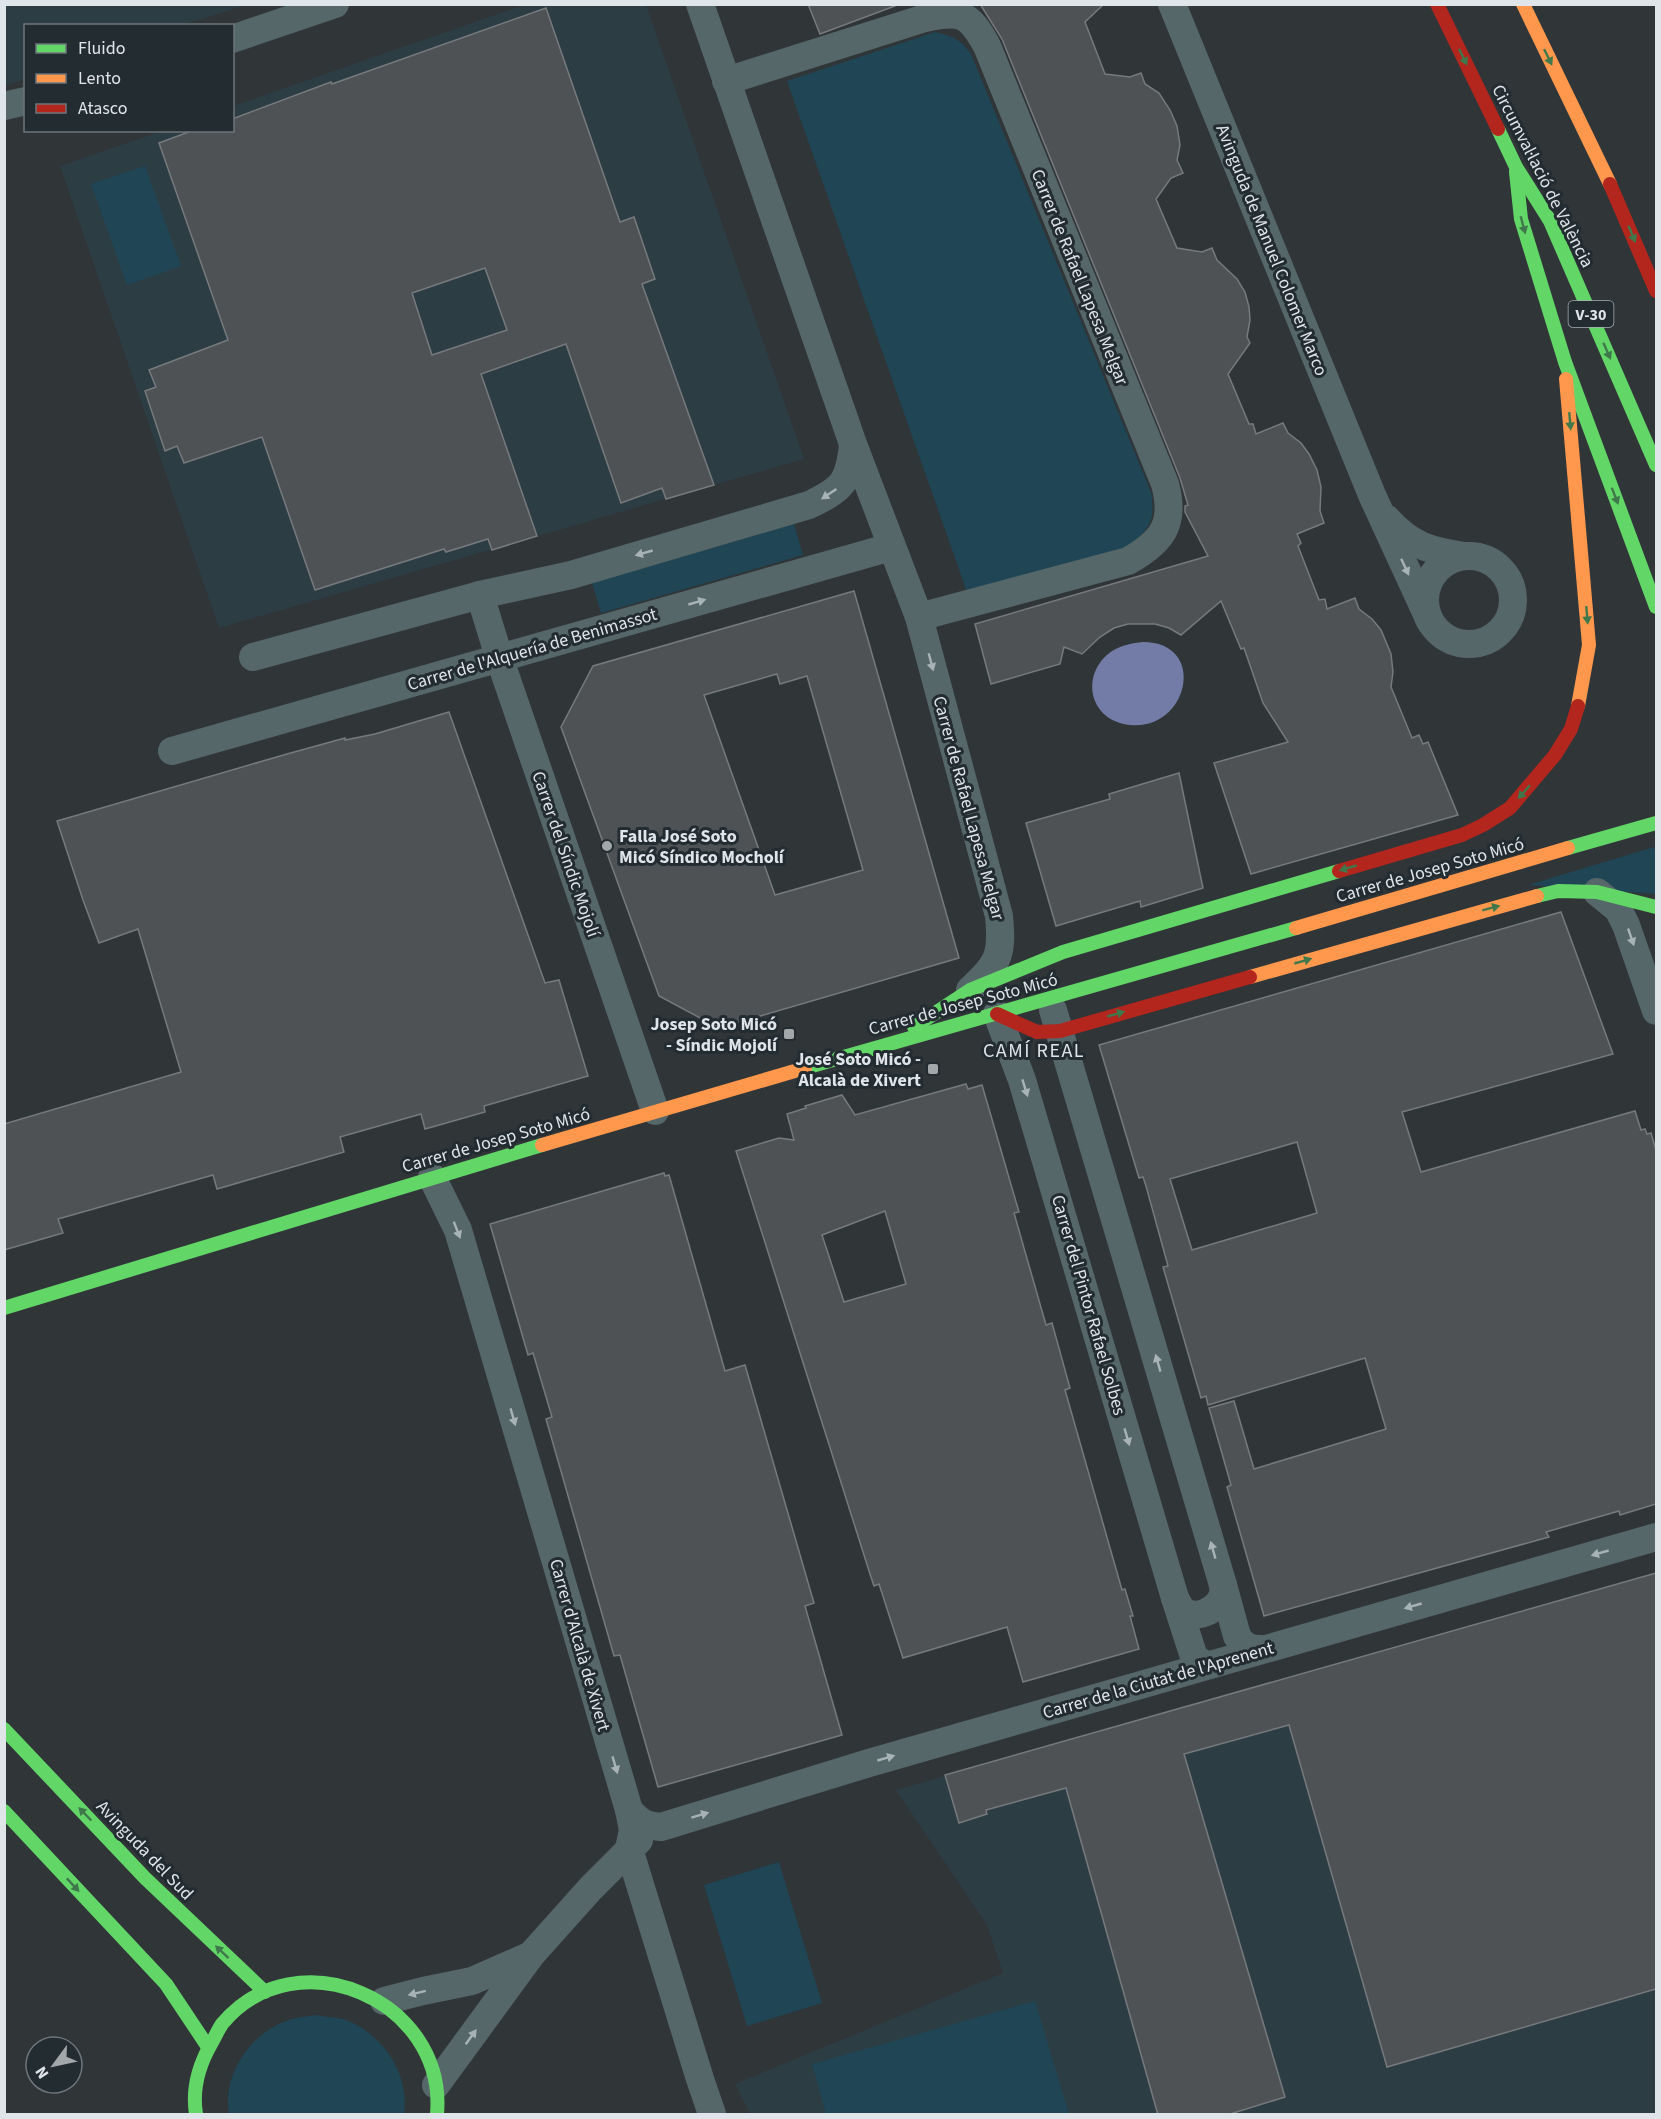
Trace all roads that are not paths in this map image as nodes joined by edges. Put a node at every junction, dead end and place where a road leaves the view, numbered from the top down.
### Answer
1 (335, 4) edge
2 (700, 4) edge
3 (1172, 4) edge
4 (1437, 4) edge
5 (1523, 4) edge
6 (234, 38) edge
7 (726, 81) junction
8 (1516, 167) junction
9 (1656, 291) edge
10 (1565, 362) junction
11 (853, 444) junction
12 (1656, 465) edge
13 (1372, 495) junction
14 (891, 547) junction
15 (1465, 555) junction
16 (480, 595) junction
17 (1656, 607) edge
18 (919, 617) junction
19 (1430, 621) junction
20 (253, 657) dead end
21 (499, 657) junction
22 (172, 750) dead end
23 (1656, 823) edge
24 (1596, 892) junction
25 (1656, 907) edge
26 (970, 990) junction
27 (1050, 999) junction
28 (1656, 1011) edge
29 (997, 1014) junction
30 (1060, 1031) junction
31 (890, 1042) junction
32 (655, 1111) junction
33 (432, 1178) junction
34 (4, 1308) edge
35 (1656, 1537) edge
36 (1223, 1585) junction
37 (1175, 1598) junction
38 (1237, 1636) junction
39 (1262, 1649) junction
40 (1216, 1664) junction
41 (4, 1730) edge
42 (628, 1810) junction
43 (4, 1811) edge
44 (662, 1827) junction
45 (629, 1849) junction
46 (531, 1955) junction
47 (265, 1992) junction
48 (384, 2001) junction
49 (208, 2047) junction
50 (436, 2085) junction
51 (196, 2115) edge
52 (437, 2115) edge
53 (712, 2115) edge

1 - 6 street
2 - 7 street, Carrer de Rafael Lapesa Melgar
3 - 13 street, Avinguda de Manuel Colomer Marco
4 -> 8 main road, Circumval·lació de València / V-30
5 -> 9 main road
7 - 11 street, Carrer de Rafael Lapesa Melgar
7 - 18 street, Carrer de Rafael Lapesa Melgar
8 -> 10 main road
8 -> 12 main road, Circumval·lació de València / V-30
10 -> 17 main road
10 -> 26 main road
11 - 14 street, Carrer de Rafael Lapesa Melgar
11 -> 16 street
13 - 15 street, Avinguda de Manuel Colomer Marco
13 -> 19 street, Avinguda de Manuel Colomer Marco
14 - 18 street, Carrer de Rafael Lapesa Melgar
21 -> 14 street, Carrer de l'Alquería de Benimassot
15 - 19 street
15 - 19 street, Avinguda de Manuel Colomer Marco
16 - 20 street
16 - 21 street, Carrer del Síndic Mojolí
18 -> 26 street, Carrer de Rafael Lapesa Melgar
21 - 22 street, Carrer de l'Alquería de Benimassot
21 - 32 street, Carrer del Síndic Mojolí
23 - 27 main road, Carrer de Josep Soto Micó
24 - 25 main road
24 -> 28 street
30 -> 24 main road
26 - 31 main road
27 - 29 main road, Carrer de Josep Soto Micó
27 - 30 street
29 - 30 main road
29 - 31 main road, Carrer de Josep Soto Micó
29 -> 37 street, Carrer del Pintor Rafael Solbes
36 -> 30 street
31 - 32 main road, Carrer de Josep Soto Micó
32 - 33 main road, Carrer de Josep Soto Micó
33 - 34 main road, Carrer de Josep Soto Micó
33 -> 42 street, Carrer d'Alcalà de Xivert
35 -> 39 street, Carrer de la Ciutat de l'Aprenent
36 - 37 street
36 - 38 street
37 - 40 street, Carrer del Pintor Rafael Solbes
38 - 39 street
38 - 40 street
39 - 40 street, Carrer de la Ciutat de l'Aprenent
44 -> 40 street, Carrer de la Ciutat de l'Aprenent
47 -> 41 main road, Avinguda del Sud
42 - 44 street
42 - 45 street, Carrer d'Alcalà de Xivert
43 -> 49 main road
44 - 45 street, Carrer de la Ciutat de l'Aprenent
45 - 46 street, Carrer de la Ciutat de l'Aprenent
45 - 53 street, Carrer d'Alcalà de Xivert
46 -> 48 street, Carrer de la Ciutat de l'Aprenent
50 -> 46 street, Carrer de la Ciutat de l'Aprenent
47 - 48 main road
47 - 49 main road
48 - 50 main road
49 - 51 main road
50 - 52 main road

